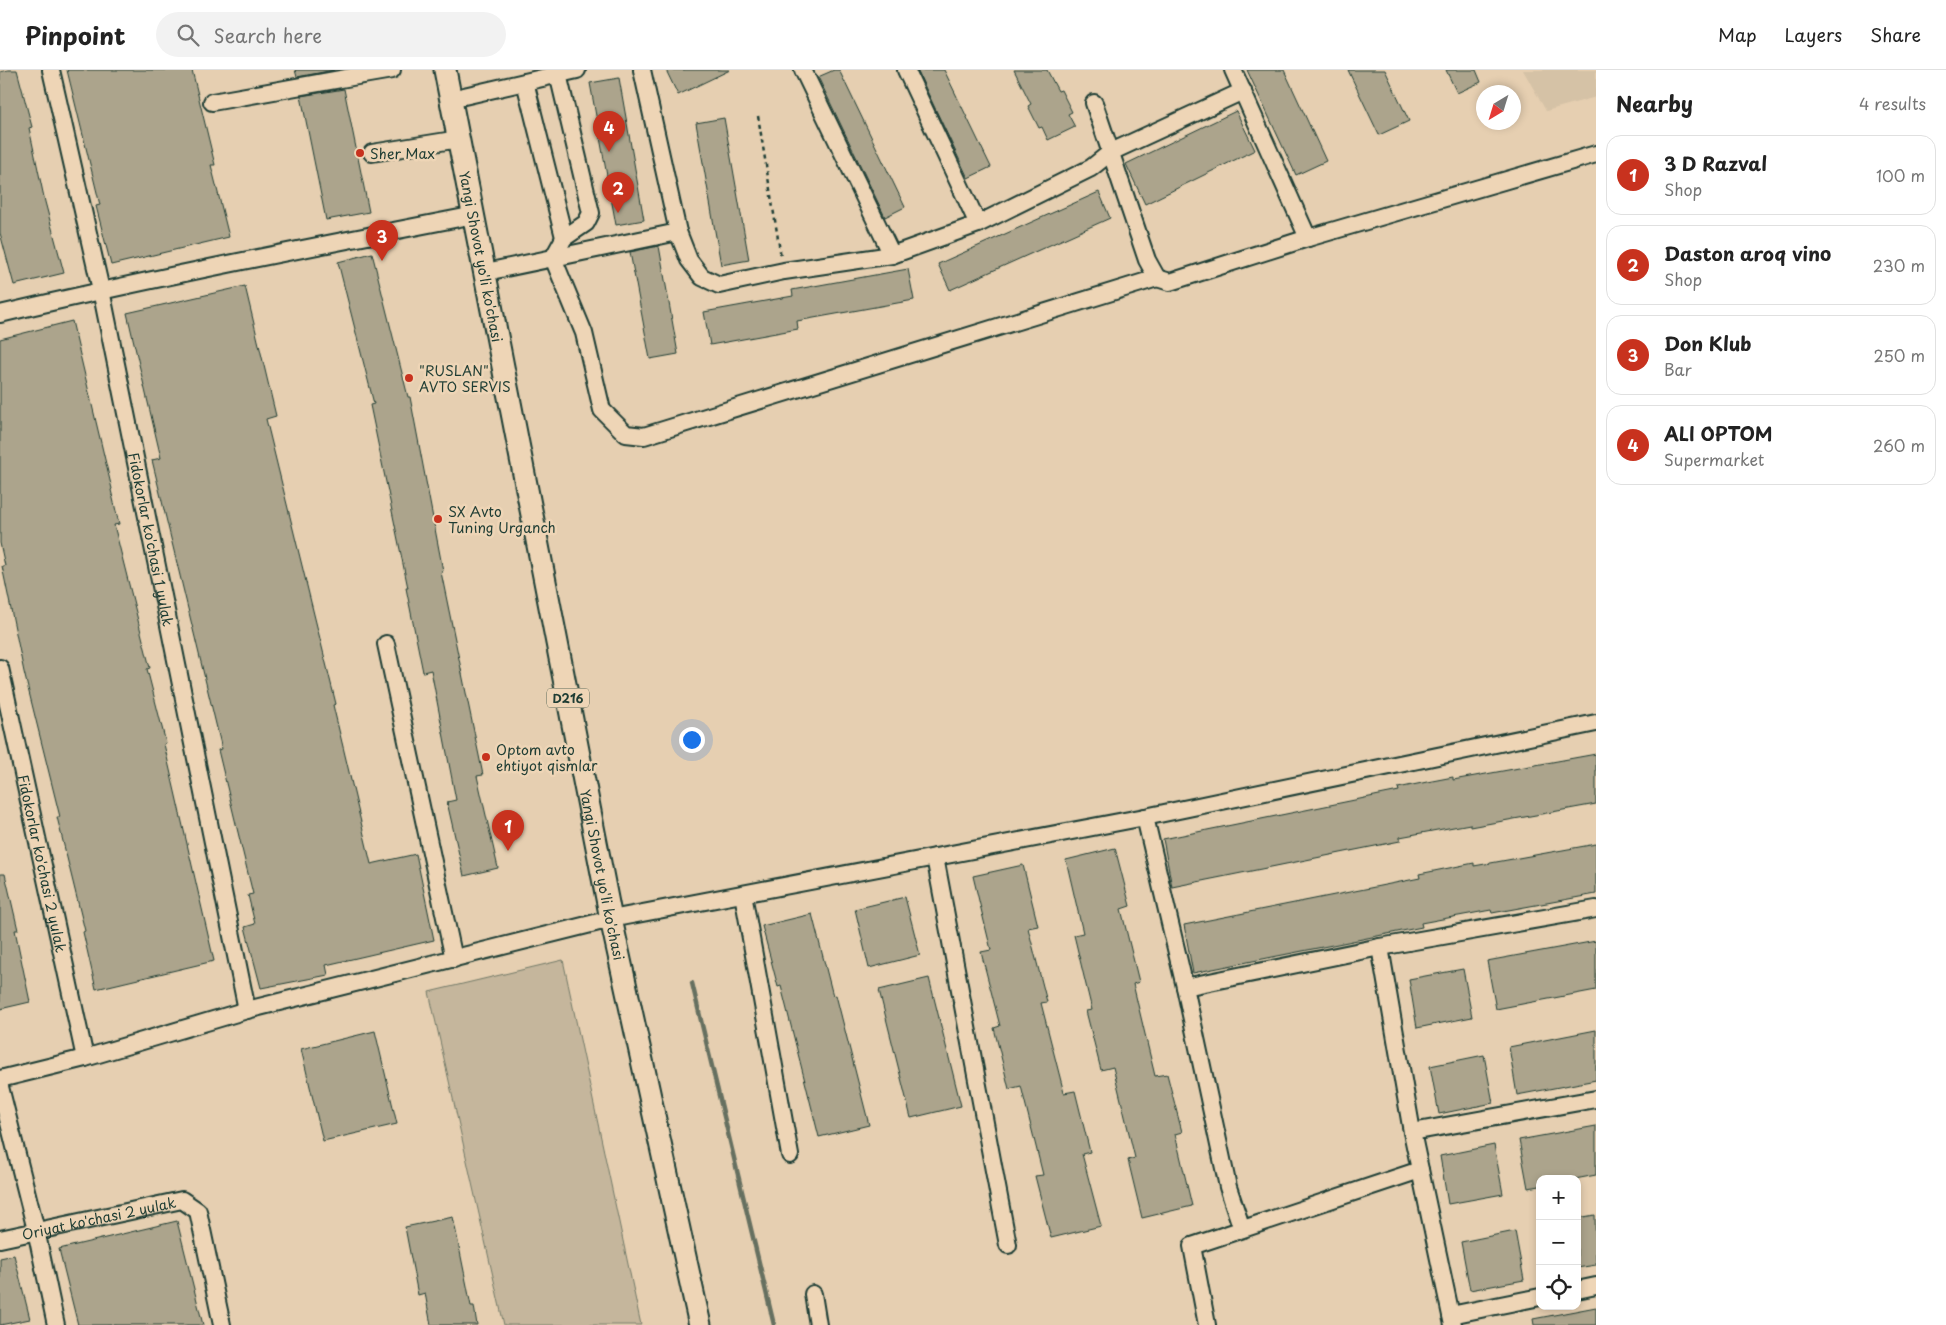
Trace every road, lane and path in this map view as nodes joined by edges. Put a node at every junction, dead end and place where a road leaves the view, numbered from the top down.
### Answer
1 (51, 70) edge
2 (392, 70) edge
3 (445, 70) edge
4 (576, 70) edge
5 (642, 70) edge
6 (803, 70) edge
7 (906, 70) edge
8 (1233, 70) edge
9 (363, 73) edge
10 (558, 74) junction
11 (525, 82) junction
12 (1243, 91) junction
13 (451, 99) junction
14 (212, 102) dead end
15 (1094, 103) dead end
16 (758, 116) dead end
17 (459, 139) junction
18 (1111, 152) junction
19 (372, 153) dead end
20 (1596, 154) edge
21 (475, 216) junction
22 (978, 224) junction
23 (678, 232) junction
24 (564, 237) junction
25 (1308, 238) junction
26 (892, 255) junction
27 (553, 258) junction
28 (784, 271) junction
29 (486, 272) junction
30 (1157, 278) junction
31 (101, 290) junction
32 (0, 314) edge
33 (386, 644) dead end
34 (0, 668) edge
35 (1596, 723) edge
36 (1145, 817) junction
37 (935, 857) junction
38 (743, 894) junction
39 (1596, 908) edge
40 (611, 919) junction
41 (1380, 946) junction
42 (454, 958) junction
43 (1185, 987) junction
44 (247, 1010) junction
45 (85, 1058) junction
46 (0, 1079) edge
47 (0, 1087) edge
48 (1596, 1100) edge
49 (1412, 1132) junction
50 (790, 1155) dead end
51 (1420, 1170) junction
52 (1242, 1229) junction
53 (36, 1230) junction
54 (0, 1239) edge
55 (1008, 1245) dead end
56 (1596, 1286) edge
57 (1581, 1289) edge
58 (813, 1294) dead end
59 (1536, 1298) edge
60 (1452, 1320) edge
61 (56, 1325) edge
62 (222, 1325) edge
63 (700, 1325) edge
64 (818, 1325) edge
65 (1207, 1325) edge

1 - 31 street, Fidokorlar ko'chasi 1 yulak
2 - 9 street
3 - 13 main road, Yangi Shovot yo'li ko'chasi / D216
4 - 10 street
5 - 23 street
6 - 26 street
7 - 22 street
8 - 12 street
9 - 14 street
10 - 11 street
10 - 24 street
11 - 13 street
11 - 24 street
12 - 18 street
12 - 25 street
13 - 17 main road, Yangi Shovot yo'li ko'chasi / D216
15 - 18 street
16 - 28 path
17 - 19 street
17 - 21 main road, Yangi Shovot yo'li ko'chasi / D216
18 - 22 street
18 - 30 street
20 - 25 street
21 - 29 main road, Yangi Shovot yo'li ko'chasi / D216
21 - 31 street
22 - 26 street
23 - 27 street
23 - 28 street
24 - 27 street
25 - 30 street
26 - 28 street
27 - 29 street
27 - 30 street
29 - 40 main road, Yangi Shovot yo'li ko'chasi / D216
31 - 32 street
31 - 44 street, Fidokorlar ko'chasi 1 yulak
33 - 42 street
34 - 45 street, Fidokorlar ko'chasi 2 yulak
35 - 36 street
36 - 37 street
36 - 43 street
37 - 38 street
37 - 55 street
38 - 40 street
38 - 50 street
39 - 41 street
40 - 42 street
40 - 63 main road, Yangi Shovot yo'li ko'chasi / D216
41 - 43 street
41 - 49 street
42 - 44 street
43 - 52 street
44 - 45 street
45 - 46 street
47 - 53 street
48 - 49 street
49 - 51 street
51 - 52 street
51 - 60 street
52 - 65 street
53 - 54 street, Oriyat ko'chasi 2 yulak
53 - 61 street
53 - 62 street, Oriyat ko'chasi 2 yulak
56 - 57 street
58 - 64 street
59 - 60 street

